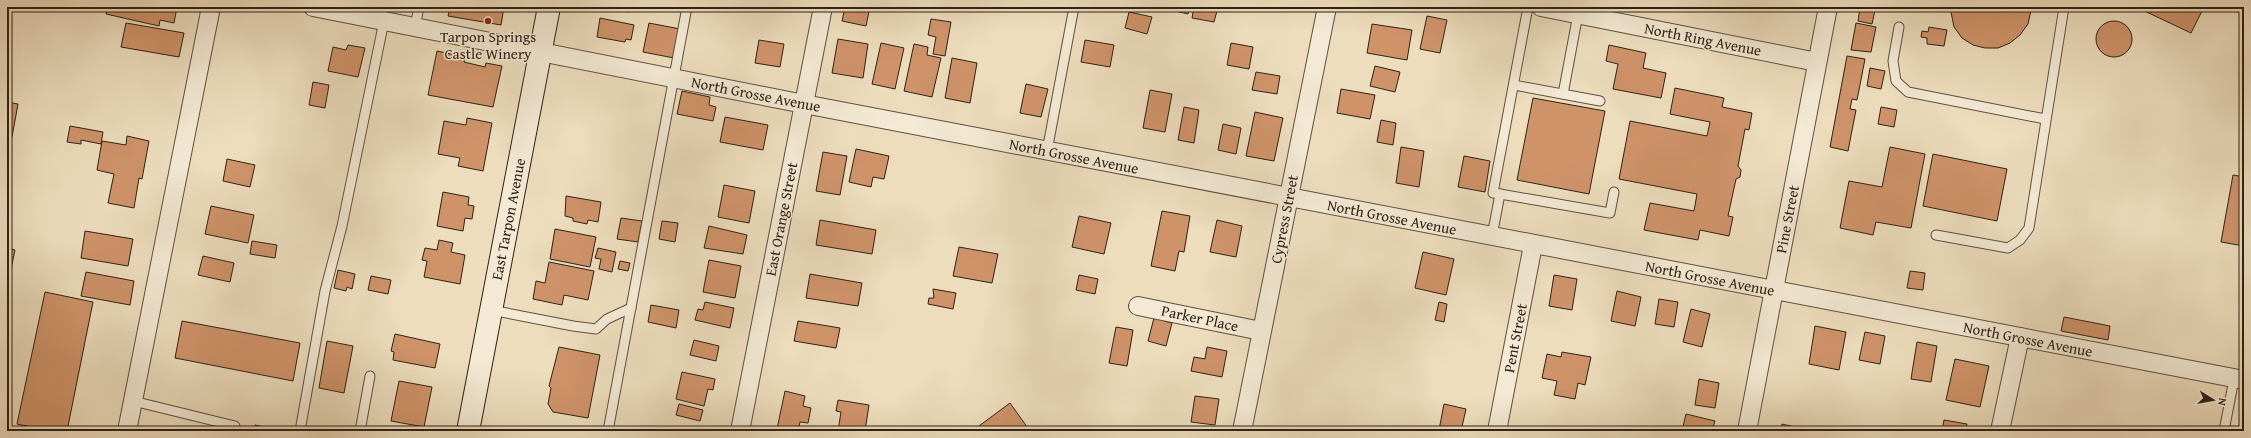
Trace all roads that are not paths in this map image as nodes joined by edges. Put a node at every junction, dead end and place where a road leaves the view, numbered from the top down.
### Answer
1 (211, 7) edge
2 (313, 7) edge
3 (419, 7) edge
4 (549, 7) edge
5 (687, 7) edge
6 (823, 7) edge
7 (1074, 7) edge
8 (1327, 7) edge
9 (1528, 7) edge
10 (1541, 7) edge
11 (1828, 7) edge
12 (2064, 7) edge
13 (1578, 14) junction
14 (384, 21) junction
15 (415, 27) junction
16 (1899, 27) dead end
17 (540, 52) junction
18 (1817, 62) junction
19 (673, 78) junction
20 (1514, 85) junction
21 (1562, 94) junction
22 (1600, 101) dead end
23 (804, 104) junction
24 (2045, 119) junction
25 (1047, 151) junction
26 (1614, 192) dead end
27 (1500, 194) junction
28 (1288, 197) junction
29 (1936, 235) dead end
30 (1492, 236) junction
31 (1534, 245) junction
32 (1774, 290) junction
33 (1138, 306) dead end
34 (631, 308) junction
35 (491, 310) junction
36 (1262, 331) junction
37 (2020, 337) junction
38 (370, 376) dead end
39 (2239, 380) edge
40 (133, 401) junction
41 (234, 426) dead end
42 (127, 431) edge
43 (300, 431) edge
44 (360, 431) edge
45 (468, 431) edge
46 (608, 431) edge
47 (740, 431) edge
48 (1242, 431) edge
49 (1497, 431) edge
50 (1747, 431) edge
51 (2000, 431) edge
52 (2224, 431) edge

1 - 40 street
2 - 14 street, North Grosse Avenue
3 - 15 lane
4 - 17 main road, East Tarpon Avenue
5 - 19 lane
6 - 23 street, East Orange Street
7 - 25 lane
8 - 28 street, Cypress Street
9 - 20 lane
10 - 13 street, North Ring Avenue
11 - 18 street, Pine Street
12 - 24 lane
13 - 18 street, North Ring Avenue
13 - 21 lane
14 - 15 street, North Grosse Avenue
14 - 43 lane
15 - 17 street, North Grosse Avenue
16 - 24 lane
17 - 19 street, North Grosse Avenue
17 - 35 main road, East Tarpon Avenue
18 - 32 street, Pine Street
19 - 23 street, North Grosse Avenue
19 - 34 lane
20 - 21 lane
20 - 27 lane
21 - 22 lane
23 - 25 street, North Grosse Avenue
23 - 47 street, East Orange Street
24 - 29 lane
25 - 28 street, North Grosse Avenue
26 - 27 lane
27 - 30 lane
28 - 30 street, North Grosse Avenue
28 - 36 street, Cypress Street
30 - 31 street, North Grosse Avenue
31 - 32 street, North Grosse Avenue
31 - 49 street, Pent Street
32 - 37 street, North Grosse Avenue
32 - 50 street, Pine Street
33 - 36 street, Parker Place
34 - 35 lane
34 - 46 lane
35 - 45 main road, East Tarpon Avenue
36 - 48 street, Cypress Street
37 - 39 street, North Grosse Avenue
37 - 51 street
38 - 44 lane
39 - 52 lane
40 - 41 lane
40 - 42 street

